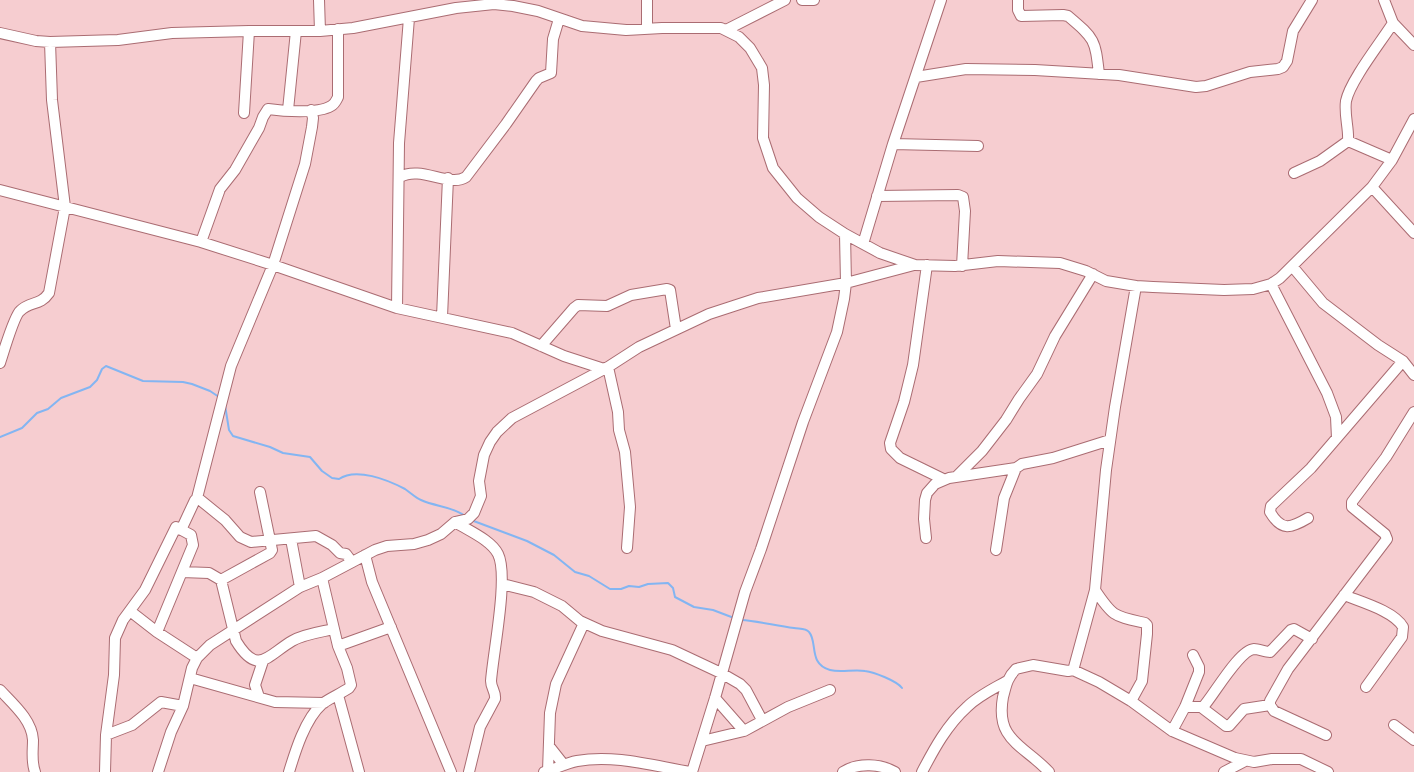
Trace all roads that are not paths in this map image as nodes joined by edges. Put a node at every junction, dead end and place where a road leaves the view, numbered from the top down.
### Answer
1 (319, 0) edge
2 (647, 0) edge
3 (785, 0) edge
4 (802, 0) edge
5 (814, 0) edge
6 (941, 0) edge
7 (1018, 0) edge
8 (1312, 0) edge
9 (1384, 0) edge
10 (494, 2) edge
11 (514, 3) edge
12 (773, 4) edge
13 (409, 18) junction
14 (559, 19) junction
15 (1393, 23) junction
16 (338, 29) junction
17 (647, 29) junction
18 (248, 30) junction
19 (726, 30) junction
20 (296, 31) junction
21 (320, 31) junction
22 (0, 33) edge
23 (50, 42) junction
24 (1414, 45) edge
25 (1098, 74) junction
26 (916, 77) junction
27 (288, 110) junction
28 (311, 110) junction
29 (244, 113) dead end
30 (1414, 119) edge
31 (1348, 141) junction
32 (893, 144) junction
33 (978, 146) dead end
34 (1392, 160) junction
35 (1294, 173) dead end
36 (400, 178) junction
37 (448, 178) junction
38 (1372, 187) junction
39 (0, 190) edge
40 (877, 196) junction
41 (65, 207) junction
42 (1414, 233) edge
43 (845, 234) junction
44 (201, 242) junction
45 (863, 244) junction
46 (273, 264) junction
47 (916, 265) junction
48 (927, 265) junction
49 (962, 266) junction
50 (1292, 266) junction
51 (1093, 274) junction
52 (846, 283) junction
53 (1271, 284) junction
54 (1136, 286) junction
55 (397, 308) junction
56 (442, 317) junction
57 (676, 329) junction
58 (542, 346) junction
59 (1403, 361) junction
60 (0, 363) edge
61 (606, 368) junction
62 (1414, 375) edge
63 (1414, 412) edge
64 (1337, 438) junction
65 (1110, 440) junction
66 (1016, 468) junction
67 (956, 477) junction
68 (943, 479) junction
69 (260, 492) dead end
70 (197, 498) junction
71 (1308, 518) dead end
72 (455, 522) junction
73 (182, 530) junction
74 (291, 538) junction
75 (926, 538) dead end
76 (271, 540) junction
77 (627, 548) dead end
78 (996, 550) dead end
79 (364, 555) junction
80 (352, 562) junction
81 (182, 572) junction
82 (322, 578) junction
83 (221, 580) junction
84 (502, 584) junction
85 (300, 587) junction
86 (1095, 590) junction
87 (1344, 594) junction
88 (130, 611) junction
89 (584, 623) junction
90 (390, 627) junction
91 (334, 629) junction
92 (232, 631) junction
93 (157, 632) junction
94 (1312, 639) junction
95 (338, 646) junction
96 (1193, 655) dead end
97 (197, 658) junction
98 (263, 661) junction
99 (1073, 670) junction
100 (722, 673) junction
101 (190, 678) junction
102 (1006, 681) junction
103 (1366, 687) dead end
104 (0, 690) edge
105 (830, 690) dead end
106 (338, 695) junction
107 (259, 697) junction
108 (716, 698) junction
109 (1131, 701) junction
110 (324, 703) junction
111 (1270, 705) junction
112 (184, 706) junction
113 (1185, 707) junction
114 (1201, 707) junction
115 (762, 720) junction
116 (1394, 726) dead end
117 (744, 731) junction
118 (1172, 731) junction
119 (106, 735) junction
120 (1326, 735) dead end
121 (1414, 740) edge
122 (702, 741) junction
123 (549, 746) junction
124 (1245, 762) junction
125 (564, 764) junction
126 (545, 771) edge
127 (34, 772) edge
128 (105, 772) edge
129 (158, 772) edge
130 (289, 772) edge
131 (359, 772) edge
132 (451, 772) edge
133 (469, 772) edge
134 (691, 772) edge
135 (843, 772) edge
136 (895, 772) edge
137 (922, 772) edge
138 (1049, 772) edge
139 (1224, 772) edge
140 (1328, 772) edge

1 - 21 street
2 - 17 street
3 - 12 street
4 - 5 street
6 - 26 street
7 - 25 street
8 - 25 street
9 - 15 street
10 - 11 street
10 - 13 street
11 - 14 street
12 - 19 street
13 - 16 street
13 - 36 street
14 - 17 street
14 - 37 street
15 - 24 street
15 - 31 street
16 - 21 street
16 - 28 street
17 - 19 street
18 - 20 street
18 - 23 street
18 - 29 street
19 - 43 street
20 - 21 street
20 - 27 street
22 - 23 street
23 - 41 street
25 - 26 street
26 - 32 street
27 - 28 street
27 - 44 street
28 - 46 street
30 - 34 street
31 - 34 street
31 - 35 street
32 - 33 street
32 - 40 street
34 - 38 street
36 - 37 street
36 - 55 street
37 - 56 street
38 - 42 street
38 - 50 street
39 - 41 street
40 - 45 street
40 - 49 street
41 - 44 street
41 - 60 street
43 - 45 street
43 - 52 street
44 - 46 street
45 - 47 street
46 - 55 street
46 - 70 street
47 - 48 street
47 - 52 street
48 - 49 street
48 - 68 street
49 - 51 street
50 - 53 street
50 - 59 street
51 - 54 street
51 - 67 street
52 - 57 street
52 - 100 street
53 - 54 street
53 - 64 street
54 - 65 street
55 - 56 street
56 - 58 street
57 - 58 street
57 - 61 street
58 - 61 street
59 - 62 street
59 - 64 street
61 - 72 street
61 - 77 street
63 - 87 street
64 - 71 street
65 - 66 street
65 - 86 street
66 - 67 street
66 - 78 street
67 - 68 street
68 - 75 street
69 - 76 street
70 - 73 street
70 - 76 street
72 - 79 street
72 - 84 street
73 - 81 street
73 - 88 street
74 - 76 street
74 - 80 street
74 - 85 street
76 - 83 street
79 - 80 street
79 - 90 street
80 - 82 street
81 - 83 street
81 - 93 street
82 - 85 street
82 - 91 street
83 - 92 street
84 - 89 street
84 - 133 street
85 - 92 street
86 - 99 street
86 - 109 street
87 - 94 street
87 - 103 street
88 - 93 street
88 - 119 street
89 - 100 street
89 - 123 street
90 - 95 street
90 - 132 street
91 - 95 street
91 - 98 street
92 - 97 street
92 - 98 street
93 - 97 street
94 - 111 street
94 - 114 street
95 - 106 street
96 - 113 street
97 - 101 street
98 - 107 street
99 - 102 street
99 - 109 street
100 - 108 street
100 - 115 street
101 - 107 street
101 - 112 street
102 - 137 street
102 - 138 street
104 - 127 street
105 - 115 street
106 - 110 street
106 - 131 street
107 - 110 street
108 - 117 street
108 - 122 street
109 - 118 street
110 - 130 street
111 - 114 street
111 - 120 street
112 - 119 street
112 - 129 street
113 - 114 street
113 - 118 street
115 - 117 street
116 - 121 street
117 - 122 street
118 - 124 street
119 - 128 street
122 - 134 street
123 - 125 street
123 - 126 street
124 - 139 street
124 - 140 street
125 - 126 street
125 - 134 street
135 - 136 street

